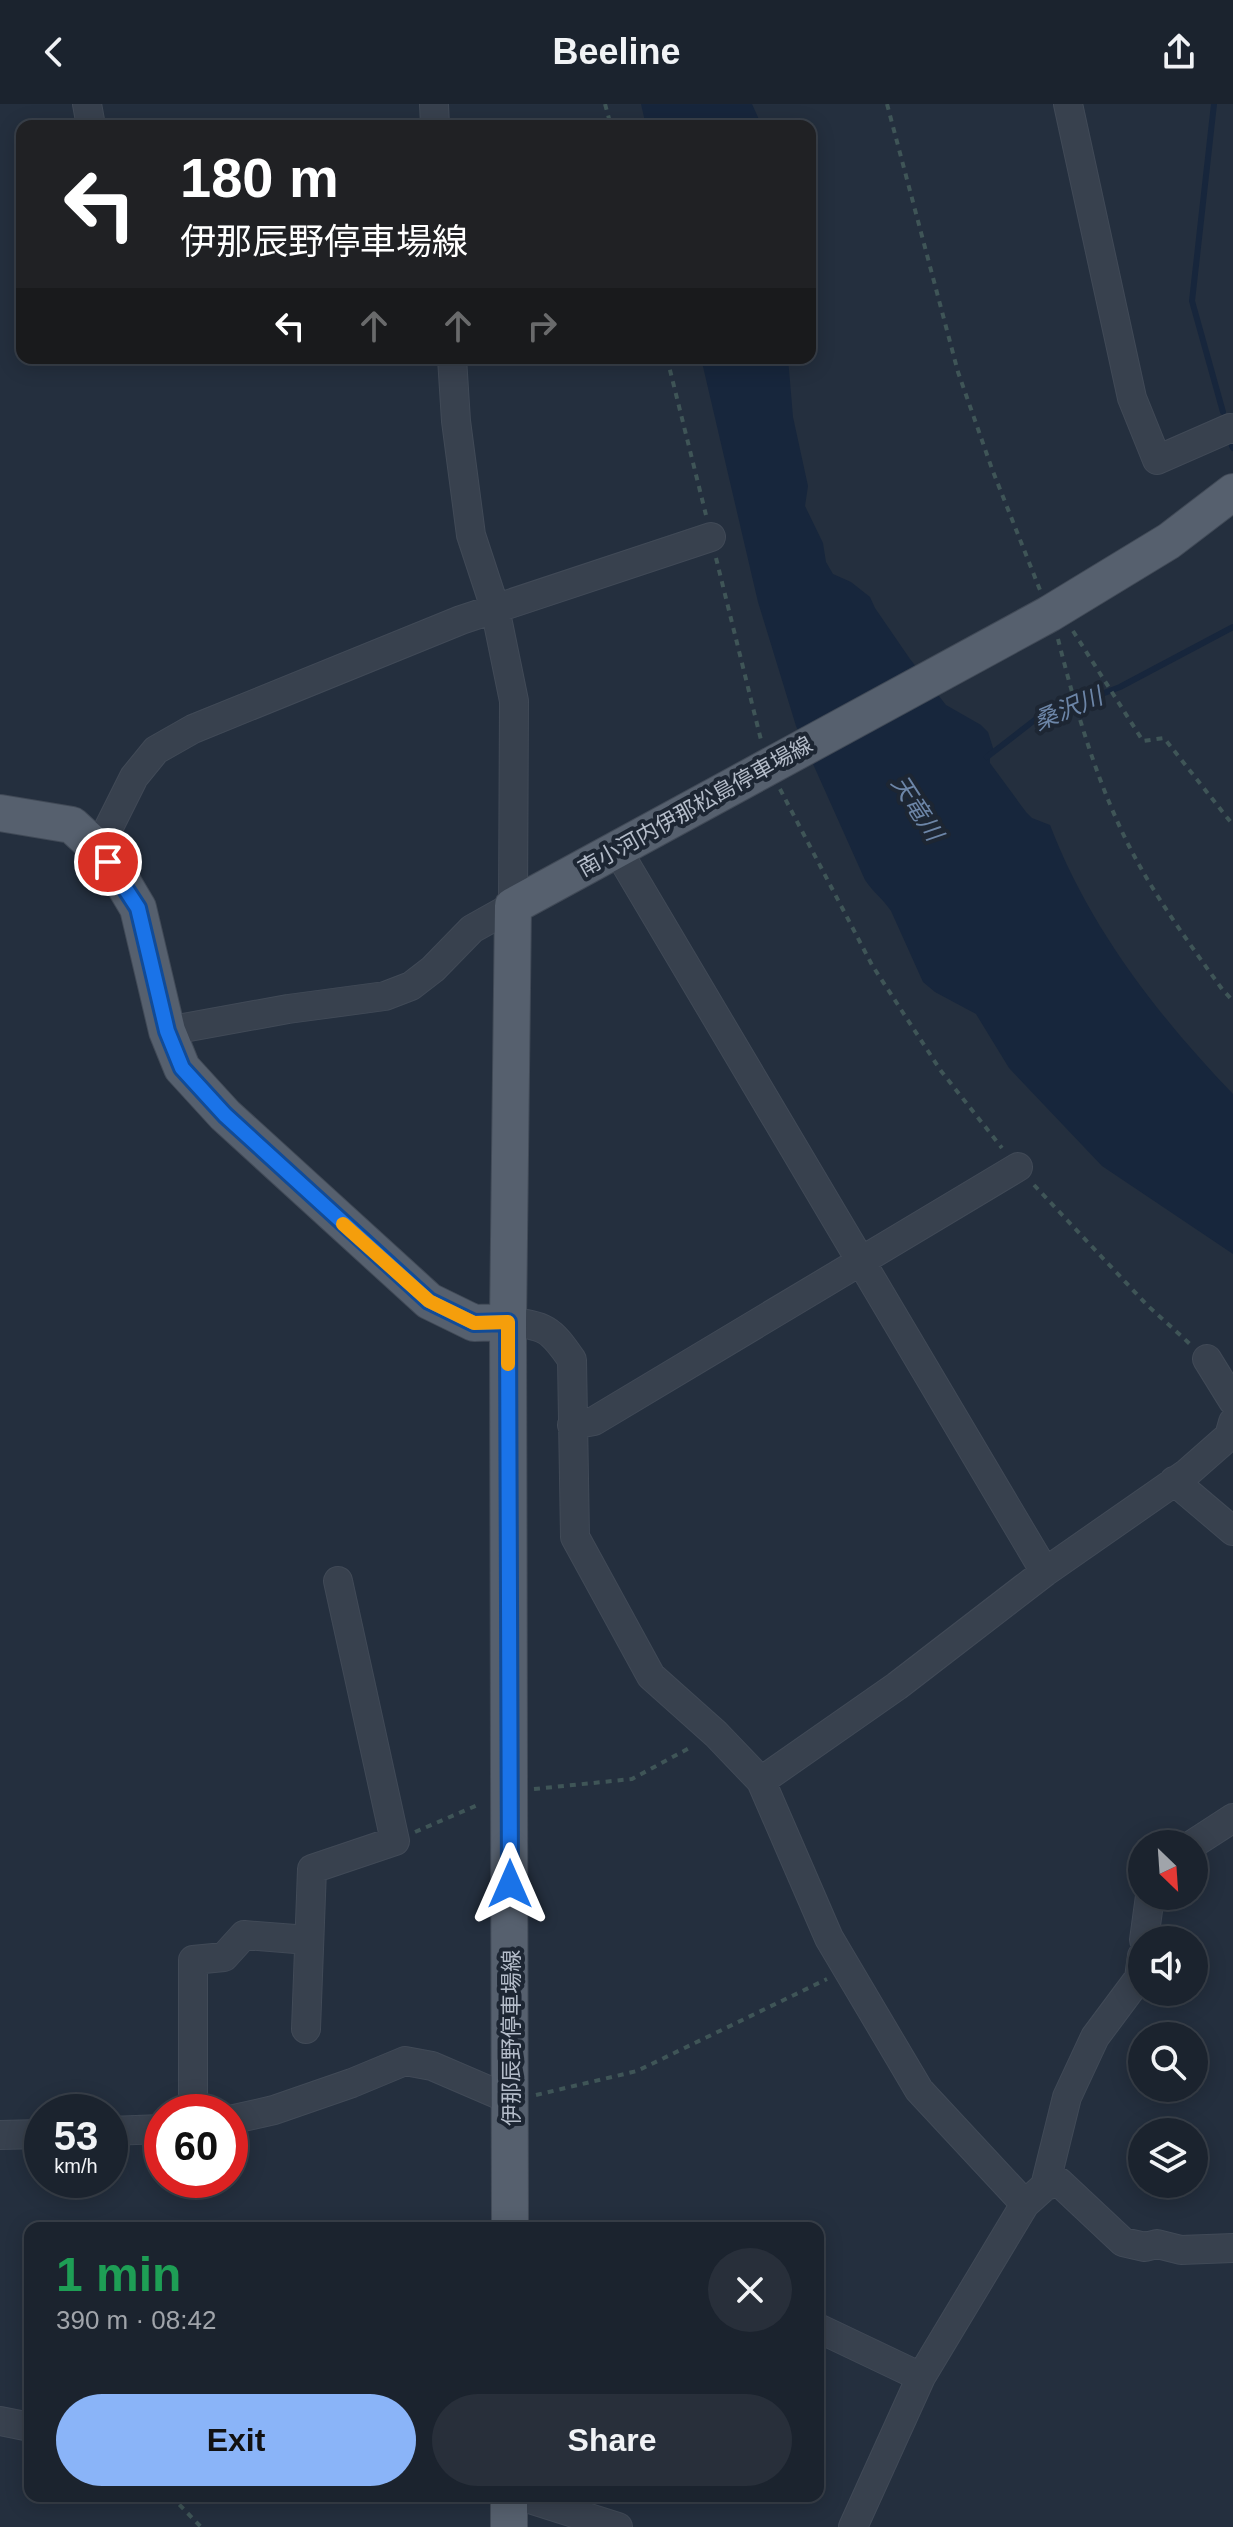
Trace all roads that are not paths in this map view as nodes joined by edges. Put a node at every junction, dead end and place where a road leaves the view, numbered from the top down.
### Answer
1 (1068, 104) edge
2 (452, 364) edge
3 (1233, 429) edge
4 (1233, 492) edge
5 (711, 537) road end
6 (495, 608) junction
7 (0, 813) edge
8 (616, 848) junction
9 (98, 849) junction
10 (513, 906) junction
11 (167, 1031) junction
12 (1018, 1167) road end
13 (860, 1260) junction
14 (508, 1322) junction
15 (1207, 1359) road end
16 (1233, 1401) edge
17 (1233, 1422) edge
18 (572, 1425) junction
19 (1174, 1481) junction
20 (1233, 1531) edge
21 (1045, 1572) junction
22 (338, 1581) dead end
23 (761, 1781) junction
24 (1233, 1818) edge
25 (1208, 1834) edge
26 (308, 1940) junction
27 (1128, 1993) edge
28 (306, 2029) dead end
29 (193, 2094) edge
30 (511, 2100) junction
31 (248, 2116) edge
32 (24, 2134) edge
33 (0, 2135) edge
34 (1035, 2195) junction
35 (510, 2222) edge
36 (1233, 2248) edge
37 (824, 2331) edge
38 (921, 2377) junction
39 (0, 2421) edge
40 (24, 2426) edge
41 (509, 2502) edge
42 (539, 2502) edge
43 (509, 2527) edge
44 (618, 2527) edge
45 (853, 2527) edge

1 - 3 street
2 - 6 street
4 - 8 main road, 南小河内伊那松島停車場線
5 - 6 street
6 - 9 street
6 - 10 street
7 - 9 main road
8 - 10 main road, 南小河内伊那松島停車場線
8 - 13 street
9 - 11 main road
10 - 11 street
10 - 14 main road
11 - 14 main road
12 - 13 street
13 - 18 street
13 - 21 street
14 - 18 street
14 - 30 main road, 伊那辰野停車場線
15 - 16 street
17 - 19 street
18 - 23 street
19 - 20 street
19 - 21 street
21 - 23 street
22 - 26 street
23 - 34 street
24 - 25 street
26 - 28 street
26 - 29 street
27 - 34 street
30 - 31 street
30 - 35 main road, 伊那辰野停車場線
32 - 33 street
34 - 36 street
34 - 38 street
37 - 38 street
38 - 45 street
39 - 40 street
41 - 43 main road
42 - 44 street

